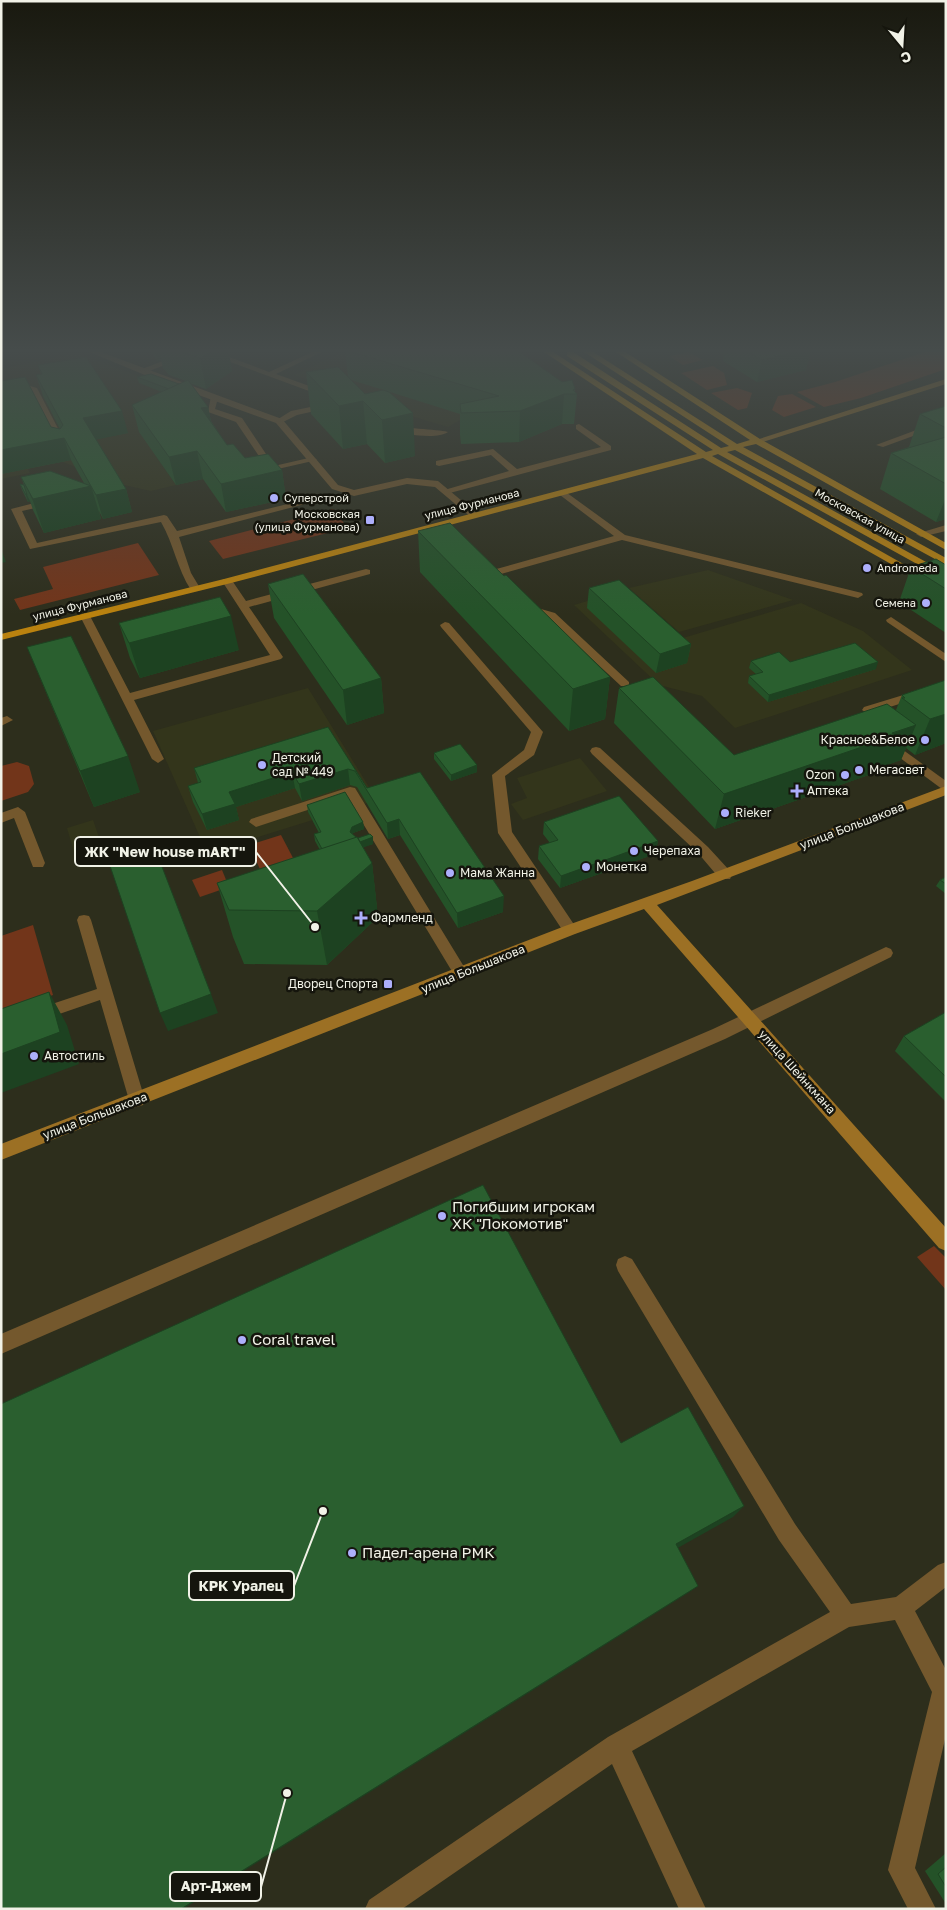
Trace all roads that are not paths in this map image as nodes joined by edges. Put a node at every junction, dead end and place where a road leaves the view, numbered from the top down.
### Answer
1 (58, 437) edge
2 (251, 437) edge
3 (293, 437) edge
4 (593, 437) edge
5 (677, 437) edge
6 (698, 437) edge
7 (722, 437) edge
8 (751, 437) edge
9 (769, 437) edge
10 (902, 437) edge
11 (757, 441) junction
12 (880, 445) dead end
13 (64, 448) edge
14 (706, 456) junction
15 (313, 460) junction
16 (439, 463) dead end
17 (516, 473) junction
18 (446, 491) junction
19 (49, 492) edge
20 (563, 493) junction
21 (60, 500) edge
22 (300, 504) dead end
23 (16, 509) junction
24 (475, 516) junction
25 (441, 525) junction
26 (946, 528) edge
27 (921, 534) junction
28 (174, 535) junction
29 (452, 536) edge
30 (622, 537) junction
31 (946, 547) edge
32 (946, 562) edge
33 (366, 572) dead end
34 (946, 577) edge
35 (227, 581) junction
36 (498, 587) edge
37 (195, 588) junction
38 (946, 592) edge
39 (858, 595) dead end
40 (243, 605) junction
41 (515, 605) edge
42 (85, 616) junction
43 (891, 620) dead end
44 (445, 626) dead end
45 (1, 637) edge
46 (946, 659) edge
47 (624, 684) edge
48 (946, 685) edge
49 (126, 698) junction
50 (853, 715) edge
51 (875, 733) edge
52 (596, 750) dead end
53 (158, 760) dead end
54 (946, 789) edge
55 (1, 818) edge
56 (256, 822) dead end
57 (376, 832) junction
58 (359, 838) edge
59 (38, 863) dead end
60 (724, 875) junction
61 (647, 903) junction
62 (84, 920) dead end
63 (570, 930) junction
64 (886, 952) dead end
65 (461, 974) junction
66 (105, 992) junction
67 (749, 1019) junction
68 (1, 1028) edge
69 (137, 1100) junction
70 (1, 1152) edge
71 (946, 1242) edge
72 (625, 1265) dead end
73 (1, 1344) edge
74 (946, 1573) edge
75 (901, 1608) junction
76 (846, 1616) junction
77 (945, 1691) edge
78 (617, 1746) junction
79 (378, 1909) edge
80 (693, 1909) edge
81 (923, 1909) edge

1 - 13 street
2 - 15 street
3 - 15 street
4 - 17 street
5 - 14 main road
6 - 34 main road, Московская улица
7 - 32 main road, Московская улица
8 - 11 main road, Московская улица
9 - 11 street, улица Фурманова
10 - 12 street
11 - 14 main road, улица Фурманова
11 - 27 main road, Московская улица
14 - 20 main road, улица Фурманова
14 - 38 main road
15 - 18 street
16 - 17 street
17 - 18 street
18 - 24 street
19 - 23 street
20 - 24 main road, улица Фурманова
20 - 30 street
21 - 23 street
22 - 28 street
23 - 28 street
24 - 25 main road, улица Фурманова
25 - 29 street
25 - 35 main road, улица Фурманова
26 - 27 street
27 - 31 main road, Московская улица
28 - 37 street
30 - 36 street
30 - 39 street
33 - 40 street
35 - 37 main road, улица Фурманова
35 - 40 street
37 - 42 main road, улица Фурманова
40 - 49 street
41 - 47 street
42 - 45 main road, улица Фурманова
42 - 49 street
43 - 46 street
44 - 63 street
48 - 50 street
49 - 53 street
51 - 54 street
52 - 60 street
54 - 60 street, улица Большакова
55 - 59 street
56 - 57 street
57 - 58 street
57 - 65 street
60 - 61 street, улица Большакова
61 - 63 street, улица Большакова
61 - 67 street, улица Шейнкмана
62 - 66 street
63 - 65 street, улица Большакова
64 - 67 street
65 - 69 street, улица Большакова
66 - 68 street
66 - 69 street
67 - 71 street, улица Шейнкмана
67 - 73 street
69 - 70 street, улица Большакова
72 - 76 street
74 - 75 street
75 - 76 street
75 - 77 street
76 - 78 street
77 - 81 street
78 - 79 street
78 - 80 street

